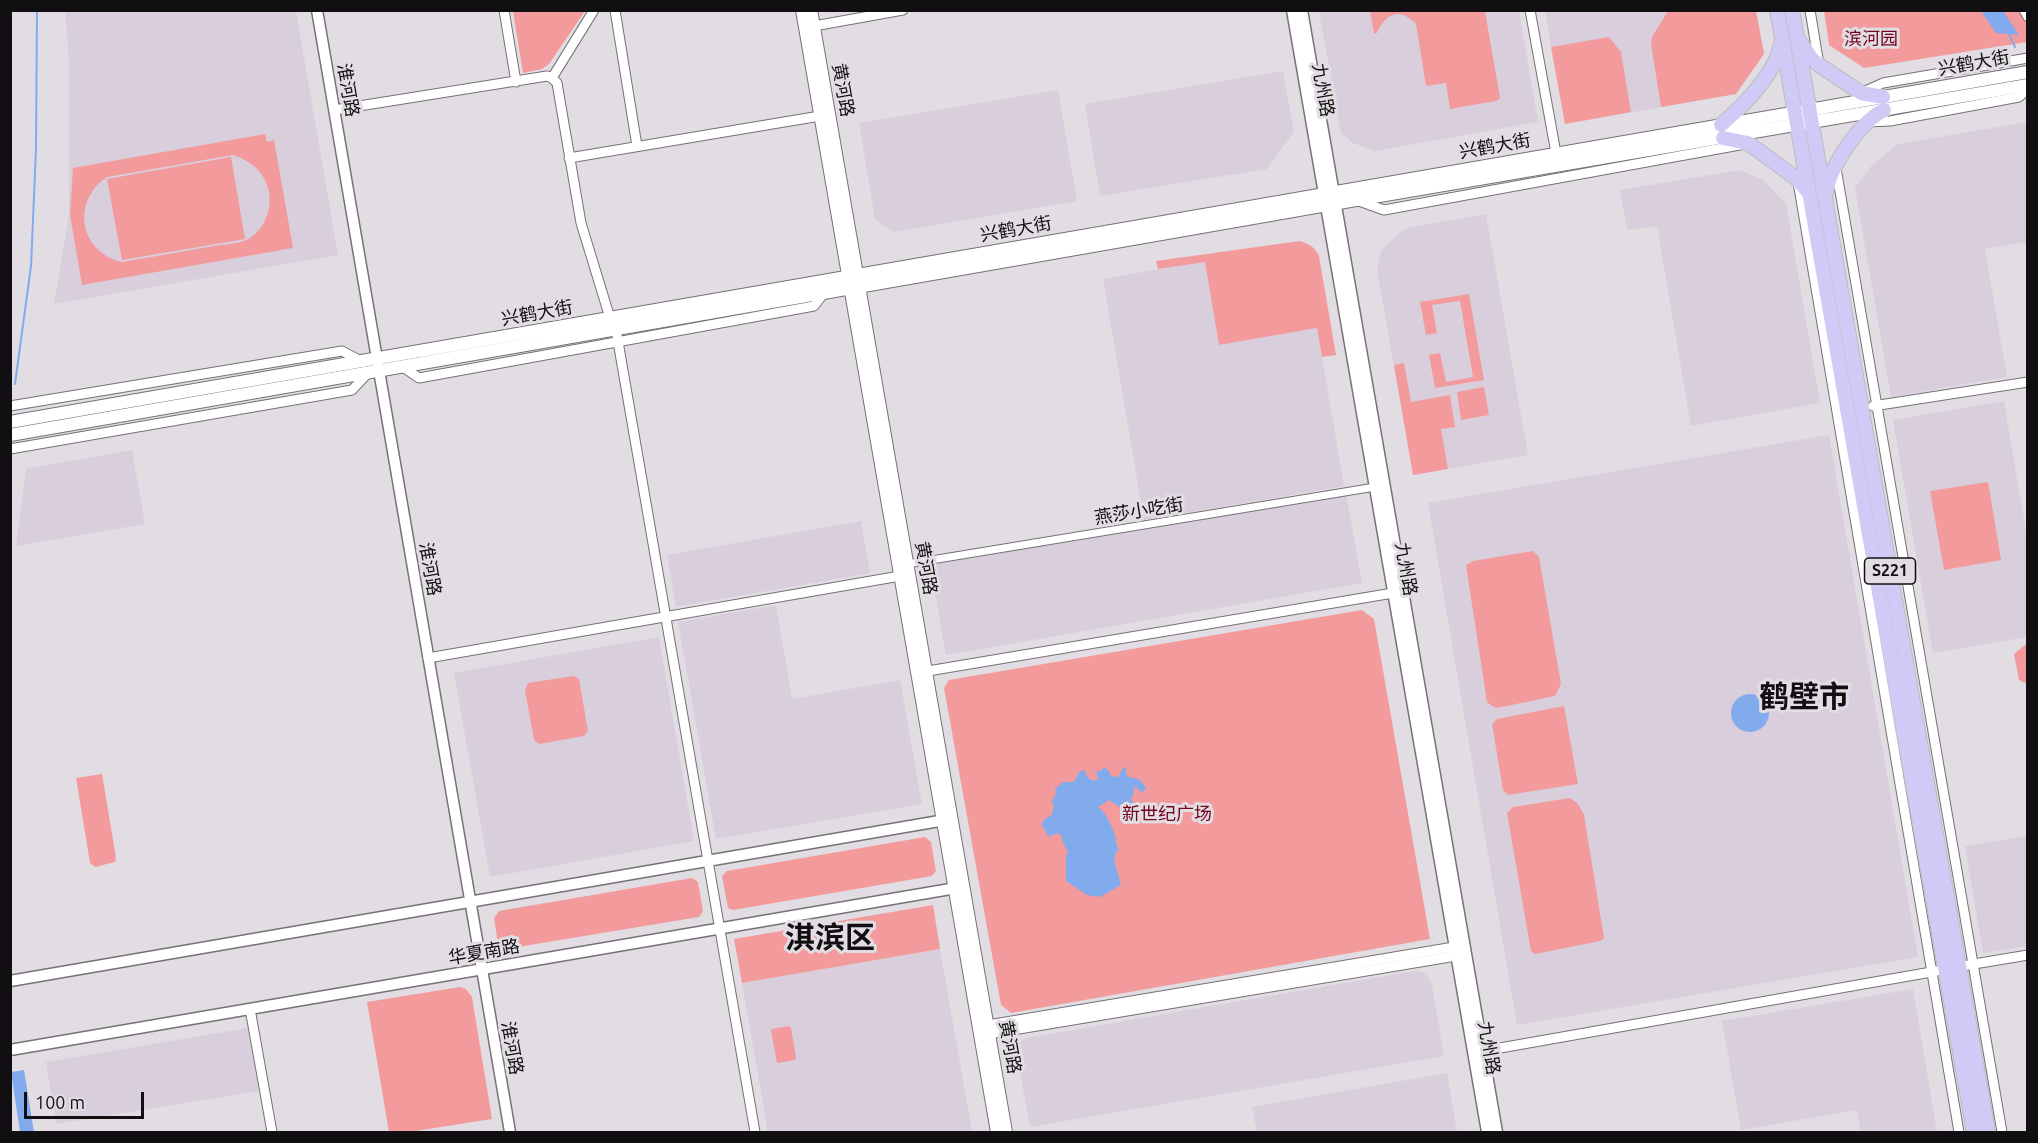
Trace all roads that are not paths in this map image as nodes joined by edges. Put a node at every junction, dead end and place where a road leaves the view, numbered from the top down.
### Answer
1 (317, 10) edge
2 (504, 10) edge
3 (594, 10) edge
4 (615, 10) edge
5 (802, 10) edge
6 (811, 10) edge
7 (903, 10) edge
8 (1292, 10) edge
9 (1302, 10) edge
10 (1530, 10) edge
11 (1777, 10) edge
12 (1792, 10) edge
13 (1810, 10) edge
14 (2024, 10) edge
15 (2028, 17) edge
16 (814, 26) junction
17 (1789, 34) junction
18 (2028, 58) edge
19 (1820, 65) junction
20 (2028, 72) edge
21 (552, 78) junction
22 (516, 81) junction
23 (2028, 87) edge
24 (1861, 93) junction
25 (1883, 104) junction
26 (334, 110) junction
27 (820, 116) junction
28 (1803, 118) junction
29 (1866, 122) junction
30 (1722, 131) junction
31 (1748, 143) junction
32 (637, 146) junction
33 (1556, 153) junction
34 (569, 158) junction
35 (1835, 165) junction
36 (1797, 179) junction
37 (1810, 195) junction
38 (1825, 197) junction
39 (1330, 198) junction
40 (1356, 200) junction
41 (854, 282) junction
42 (824, 293) junction
43 (610, 318) junction
44 (616, 330) junction
45 (619, 343) junction
46 (372, 366) junction
47 (403, 367) junction
48 (2028, 382) edge
49 (1876, 405) junction
50 (10, 406) edge
51 (1862, 408) junction
52 (10, 422) edge
53 (10, 435) edge
54 (10, 449) edge
55 (1375, 487) junction
56 (907, 564) junction
57 (900, 576) junction
58 (1393, 593) junction
59 (666, 617) junction
60 (428, 658) junction
61 (921, 672) junction
62 (947, 820) junction
63 (708, 861) junction
64 (959, 887) junction
65 (470, 902) junction
66 (720, 928) junction
67 (1455, 951) junction
68 (2028, 955) edge
69 (1959, 967) junction
70 (482, 969) junction
71 (1931, 972) junction
72 (10, 981) edge
73 (250, 1009) junction
74 (988, 1029) junction
75 (10, 1050) edge
76 (1483, 1051) junction
77 (272, 1132) edge
78 (510, 1132) edge
79 (755, 1132) edge
80 (997, 1132) edge
81 (1006, 1132) edge
82 (1487, 1132) edge
83 (1497, 1132) edge
84 (1959, 1132) edge
85 (1974, 1132) edge
86 (1988, 1132) edge
87 (2002, 1132) edge

1 - 26 street, 淮河路
2 - 22 street
3 - 21 street
4 - 32 street
5 - 27 main road, 黄河路
6 - 16 main road, 黄河路
7 - 16 street
8 - 39 street, 九州路
9 - 39 street, 九州路
10 - 33 street
11 - 17 main road, S221
12 - 17 main road, S221
13 - 19 street
14 - 15 street
16 - 41 main road, 黄河路
17 - 19 main road
17 - 28 main road, S221
17 - 30 main road
18 - 24 street
19 - 24 main road
20 - 25 main road, 兴鹤大街
21 - 22 street
21 - 34 street
22 - 26 street
23 - 25 main road, 兴鹤大街
23 - 29 street
24 - 25 main road
25 - 28 main road, 兴鹤大街
25 - 29 main road
26 - 46 street, 淮河路
27 - 32 street
27 - 41 main road, 黄河路
28 - 30 main road, 兴鹤大街
28 - 37 main road, S221
28 - 38 main road, S221
29 - 35 main road
30 - 31 main road
30 - 33 main road, 兴鹤大街
30 - 40 main road, 兴鹤大街
31 - 36 main road
31 - 40 street
32 - 34 street
33 - 39 main road, 兴鹤大街
34 - 43 street
35 - 38 main road
35 - 49 street
36 - 37 main road
36 - 71 street
37 - 69 main road, S221
38 - 51 main road, S221
39 - 40 main road, 兴鹤大街
39 - 41 main road, 兴鹤大街
39 - 55 street, 九州路
39 - 76 street, 九州路
41 - 42 main road, 兴鹤大街
41 - 43 main road, 兴鹤大街
41 - 56 main road, 黄河路
41 - 57 main road, 黄河路
42 - 44 main road, 兴鹤大街
42 - 45 street
43 - 46 main road, 兴鹤大街
44 - 45 street
44 - 47 main road, 兴鹤大街
45 - 47 street
45 - 59 street
46 - 47 main road, 兴鹤大街
46 - 50 street
46 - 52 main road, 兴鹤大街
46 - 53 main road, 兴鹤大街
46 - 54 street
46 - 60 street, 淮河路
48 - 49 street
49 - 51 street
49 - 69 street
51 - 69 main road, S221
55 - 56 street, 燕莎小吃街
55 - 58 street, 九州路
56 - 61 main road, 黄河路
57 - 59 street
57 - 61 main road, 黄河路
58 - 61 street
58 - 67 street, 九州路
59 - 60 street
59 - 63 street
60 - 65 street, 淮河路
61 - 62 main road, 黄河路
62 - 63 street
62 - 64 main road, 黄河路
63 - 65 street
63 - 66 street
64 - 66 street, 华夏南路
64 - 74 main road, 黄河路
64 - 80 main road, 黄河路
65 - 70 street, 淮河路
65 - 72 street
66 - 70 street, 华夏南路
66 - 79 street
67 - 74 street
67 - 82 street, 九州路
68 - 69 street
69 - 71 street
69 - 85 main road, S221
69 - 86 main road, S221
69 - 87 street
70 - 73 street, 华夏南路
70 - 78 street, 淮河路
71 - 76 street
71 - 84 street
73 - 75 street, 华夏南路
73 - 77 street
74 - 81 main road, 黄河路
76 - 83 street, 九州路

